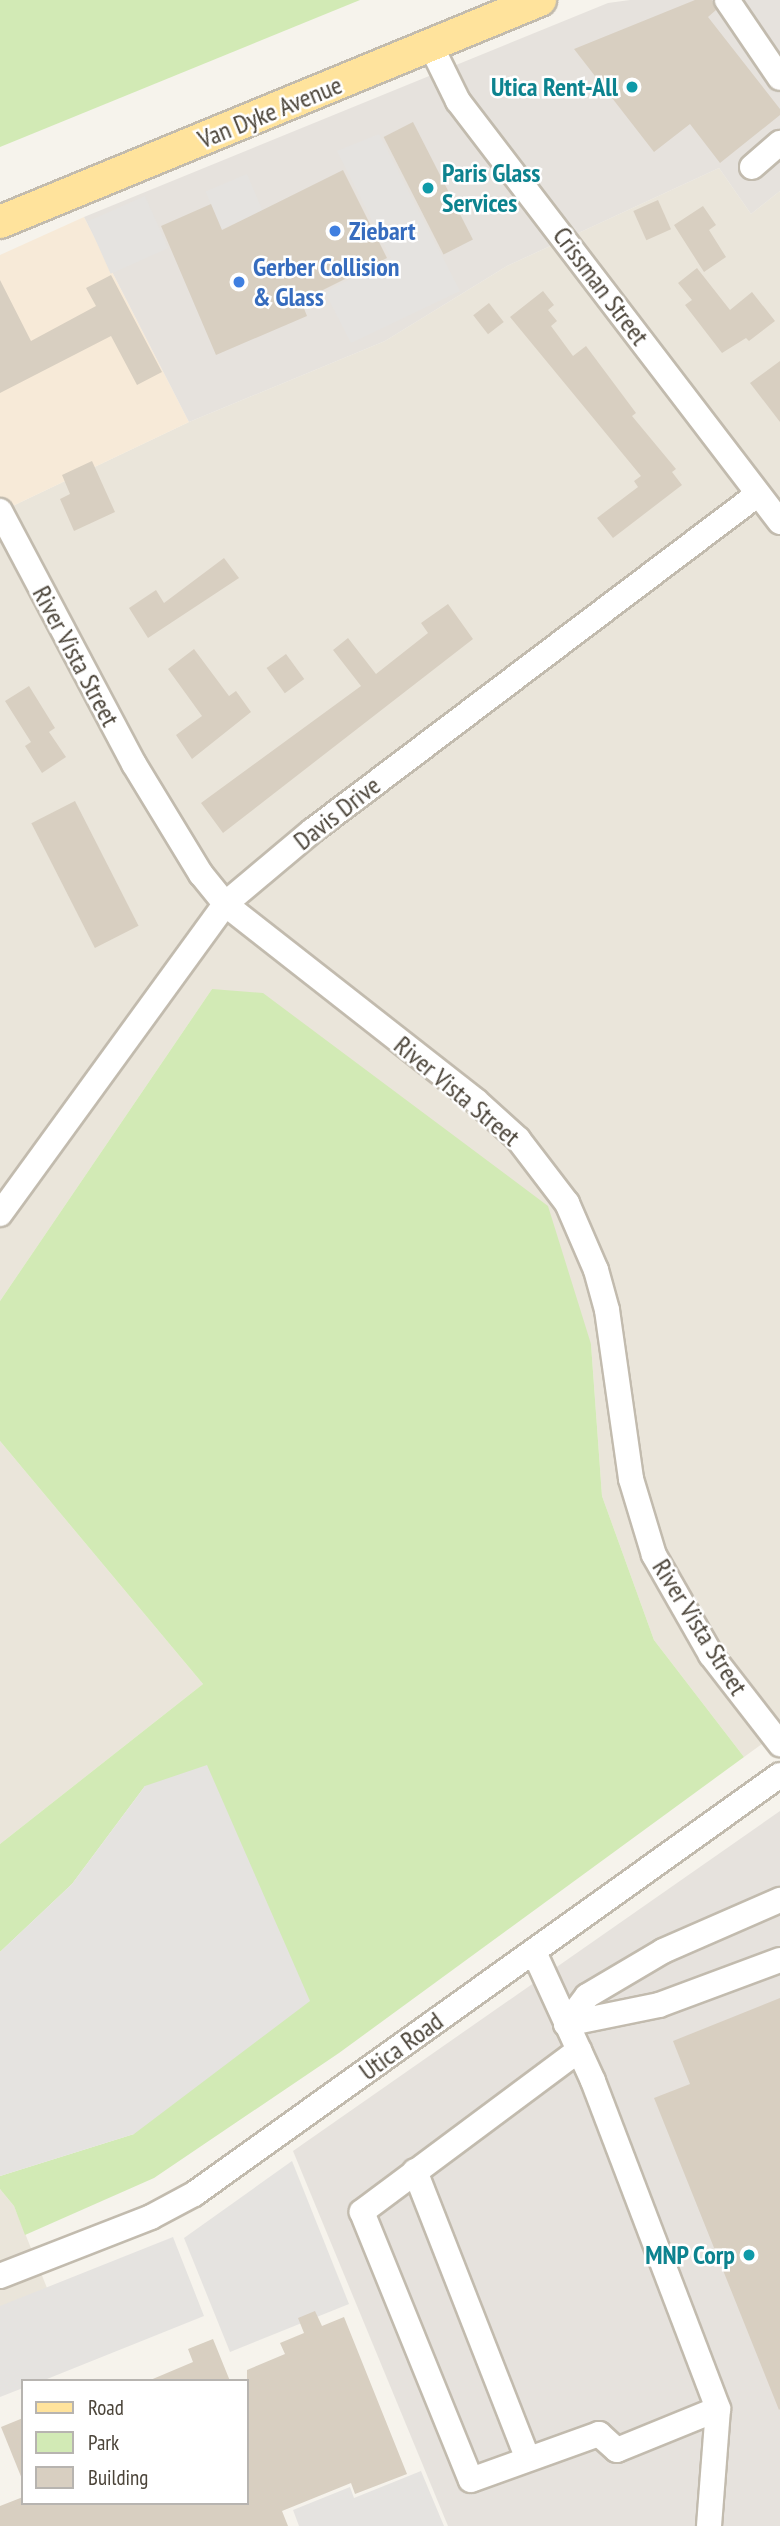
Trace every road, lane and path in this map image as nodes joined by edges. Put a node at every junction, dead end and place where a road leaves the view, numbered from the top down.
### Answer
1 (540, 0) edge
2 (727, 0) edge
3 (431, 46) junction
4 (780, 78) edge
5 (780, 143) edge
6 (752, 167) dead end
7 (0, 222) edge
8 (758, 494) junction
9 (0, 511) edge
10 (780, 522) edge
11 (225, 904) junction
12 (0, 1214) edge
13 (780, 1744) edge
14 (780, 1775) edge
15 (780, 1899) edge
16 (534, 1952) junction
17 (780, 1960) edge
18 (566, 2024) junction
19 (579, 2050) junction
20 (415, 2171) junction
21 (0, 2276) edge
22 (718, 2409) junction
23 (528, 2459) junction
24 (709, 2526) edge

1 - 3 main road, Van Dyke Avenue
2 - 4 street
3 - 7 main road, Van Dyke Avenue
3 - 8 street, Crissman Street
5 - 6 street
8 - 10 street, Crissman Street
8 - 11 street, Davis Drive
9 - 11 street, River Vista Street
11 - 12 street, Davis Drive
11 - 13 street, River Vista Street
14 - 16 street, Utica Road
15 - 18 street
16 - 18 street
16 - 21 street, Utica Road
17 - 18 street
18 - 19 street
19 - 20 street
19 - 22 street
20 - 23 street
20 - 23 street
22 - 23 street
22 - 24 street

